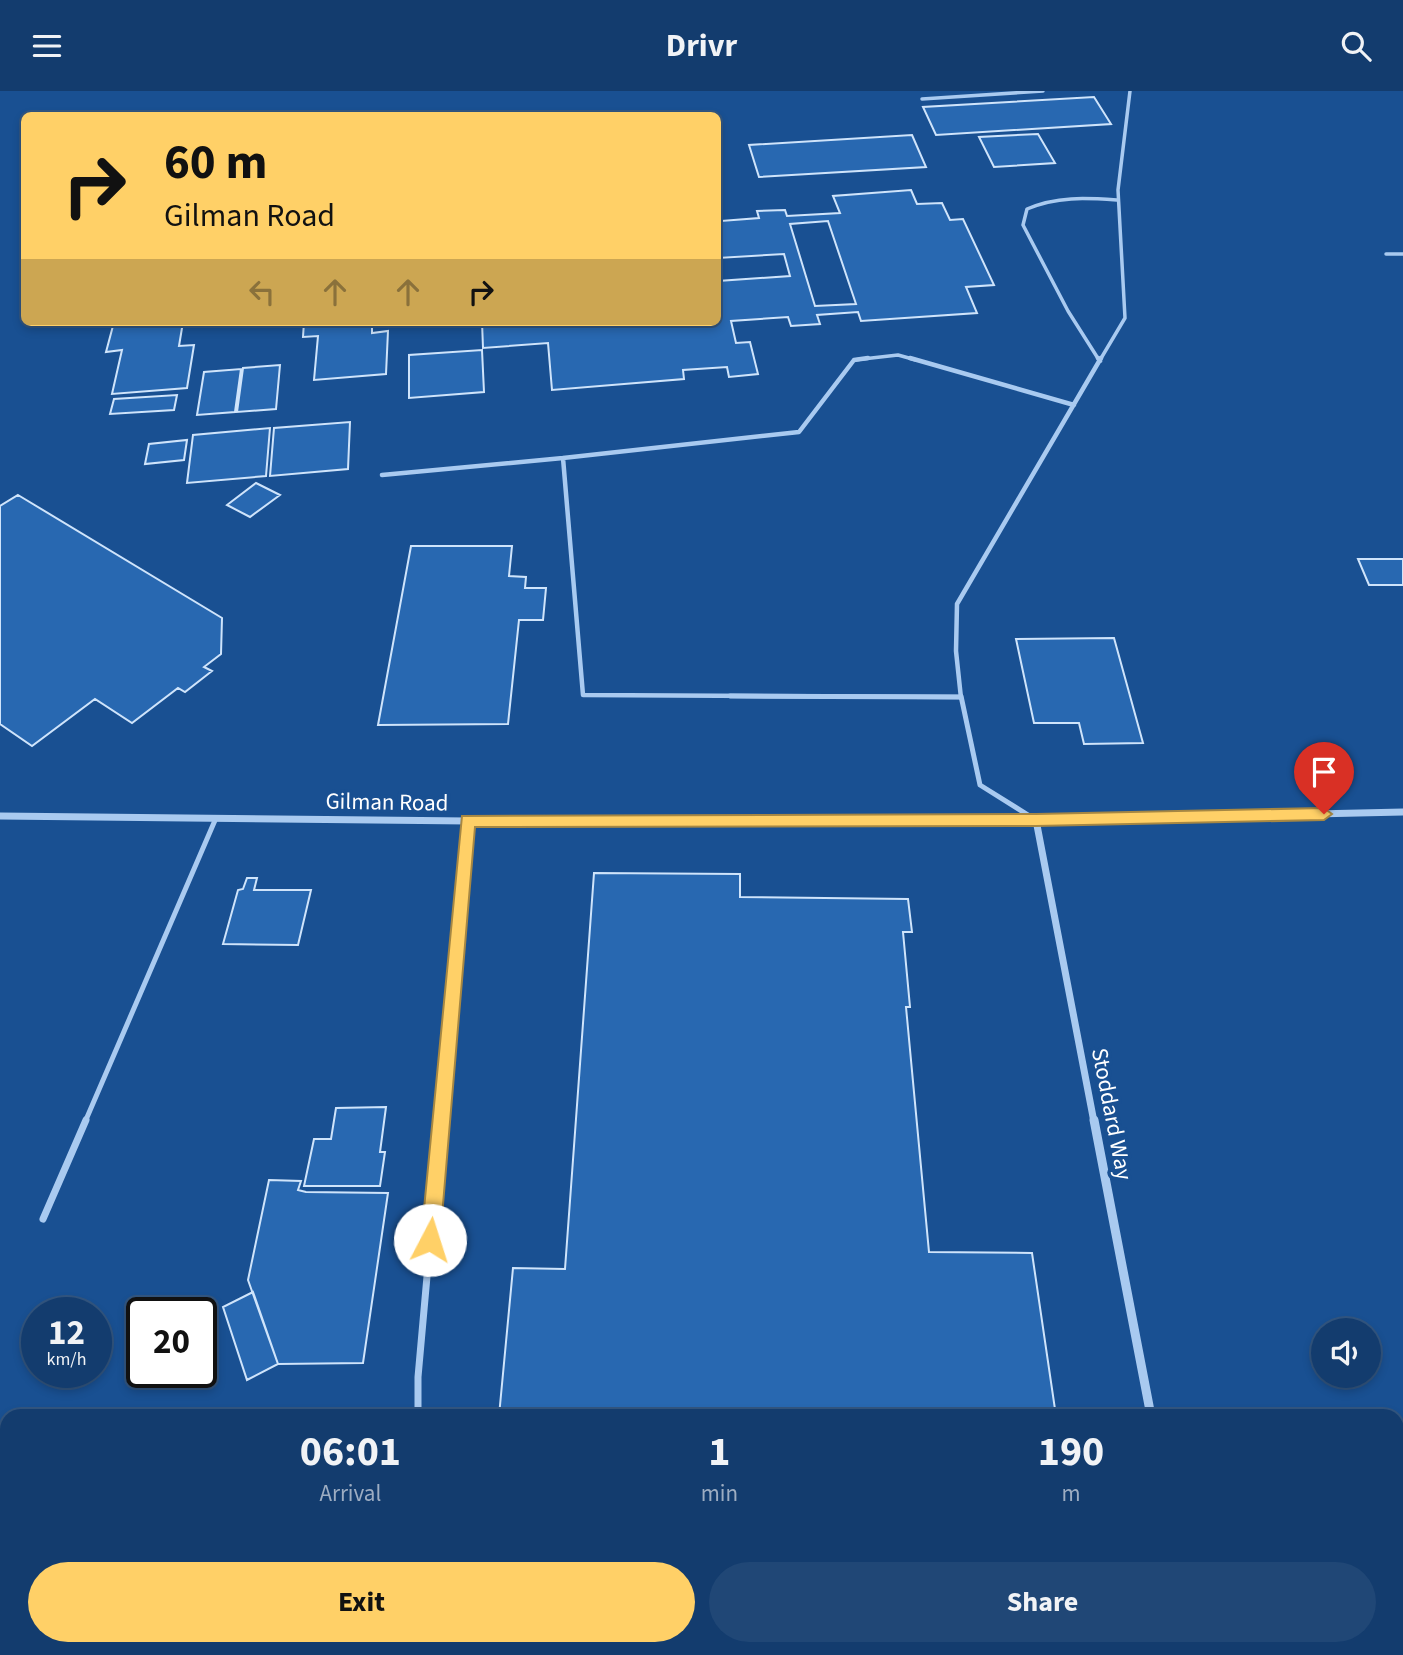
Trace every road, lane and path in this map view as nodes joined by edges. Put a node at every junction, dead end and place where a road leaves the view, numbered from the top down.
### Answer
1 (1042, 91) edge
2 (1130, 91) edge
3 (922, 99) dead end
4 (1118, 200) junction
5 (1386, 254) dead end
6 (1403, 254) edge
7 (1100, 361) junction
8 (1074, 405) junction
9 (563, 459) junction
10 (383, 475) dead end
11 (961, 697) junction
12 (1403, 812) edge
13 (0, 816) edge
14 (216, 818) junction
15 (1036, 820) junction
16 (468, 821) junction
17 (44, 1219) dead end
18 (418, 1409) edge
19 (1150, 1409) edge

1 - 3 lane
2 - 4 lane
4 - 7 lane
4 - 7 lane
5 - 6 lane
7 - 8 lane
8 - 9 lane
8 - 11 lane
9 - 10 lane
9 - 11 lane
11 - 15 lane
12 - 15 street, Gilman Road
13 - 14 street, Gilman Road
14 - 16 street, Gilman Road
14 - 17 lane
15 - 16 street, Gilman Road
15 - 19 street, Stoddard Way
16 - 18 lane

